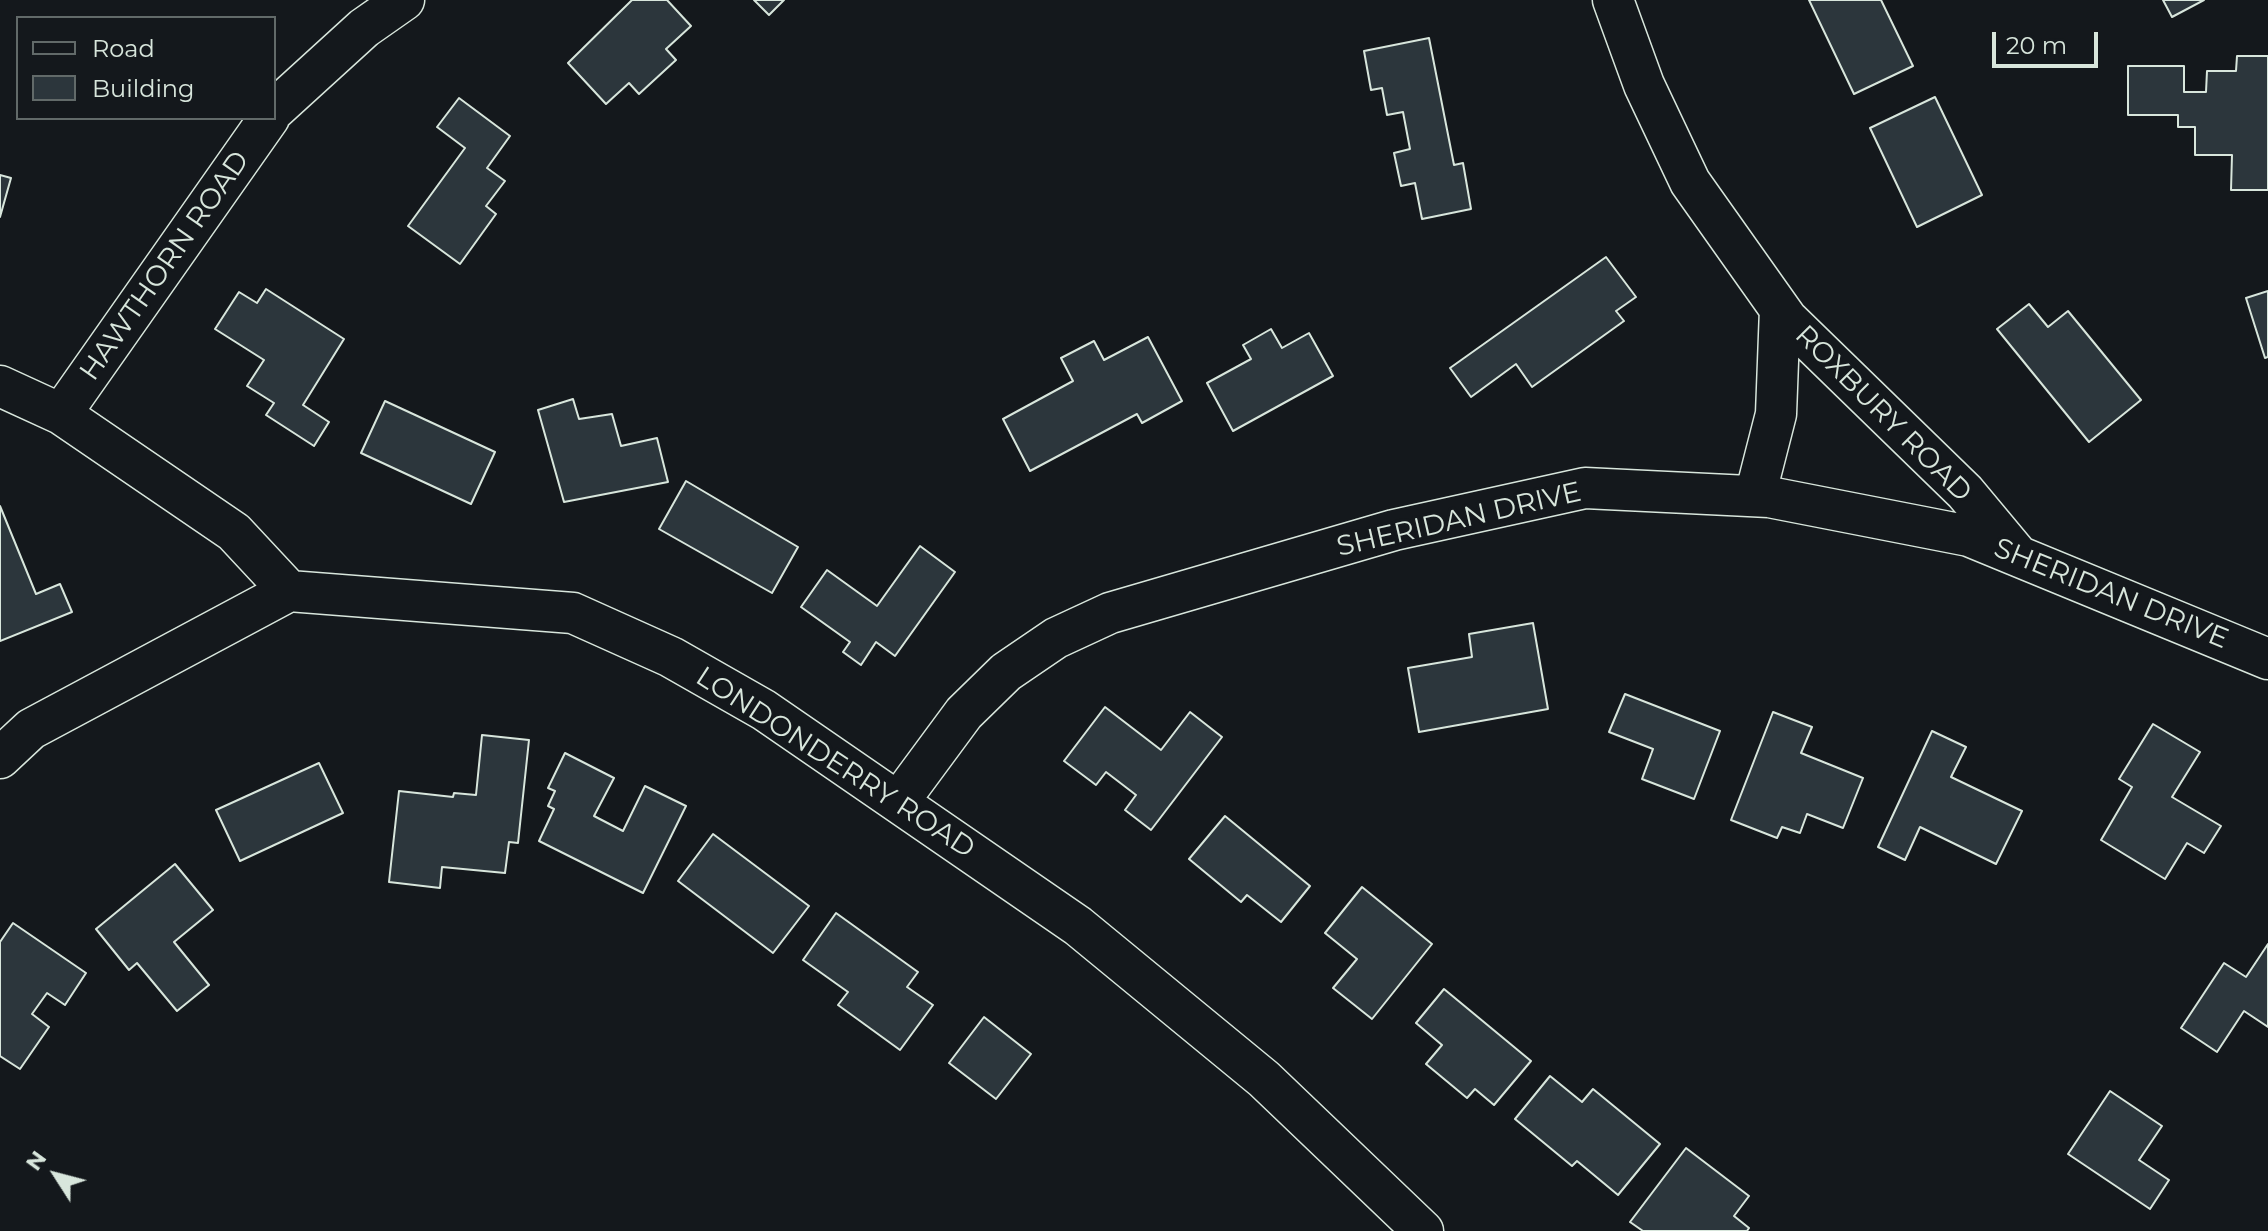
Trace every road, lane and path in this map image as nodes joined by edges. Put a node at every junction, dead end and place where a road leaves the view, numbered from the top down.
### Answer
1 (404, 0) edge
2 (1613, 0) edge
3 (276, 108) edge
4 (268, 120) edge
5 (1780, 309) junction
6 (0, 386) edge
7 (61, 414) junction
8 (1755, 496) junction
9 (2018, 556) junction
10 (289, 591) junction
11 (2268, 659) edge
12 (0, 758) edge
13 (899, 801) junction
14 (1423, 1231) edge

1 - 3 street
2 - 5 street, ROXBURY ROAD
4 - 7 street, HAWTHORN ROAD
5 - 8 street, ROXBURY ROAD
5 - 9 street, ROXBURY ROAD
6 - 7 street
7 - 10 street
8 - 9 street, SHERIDAN DRIVE
8 - 13 street, SHERIDAN DRIVE
9 - 11 street, SHERIDAN DRIVE
10 - 12 street
10 - 13 street, LONDONDERRY ROAD
13 - 14 street, LONDONDERRY ROAD

